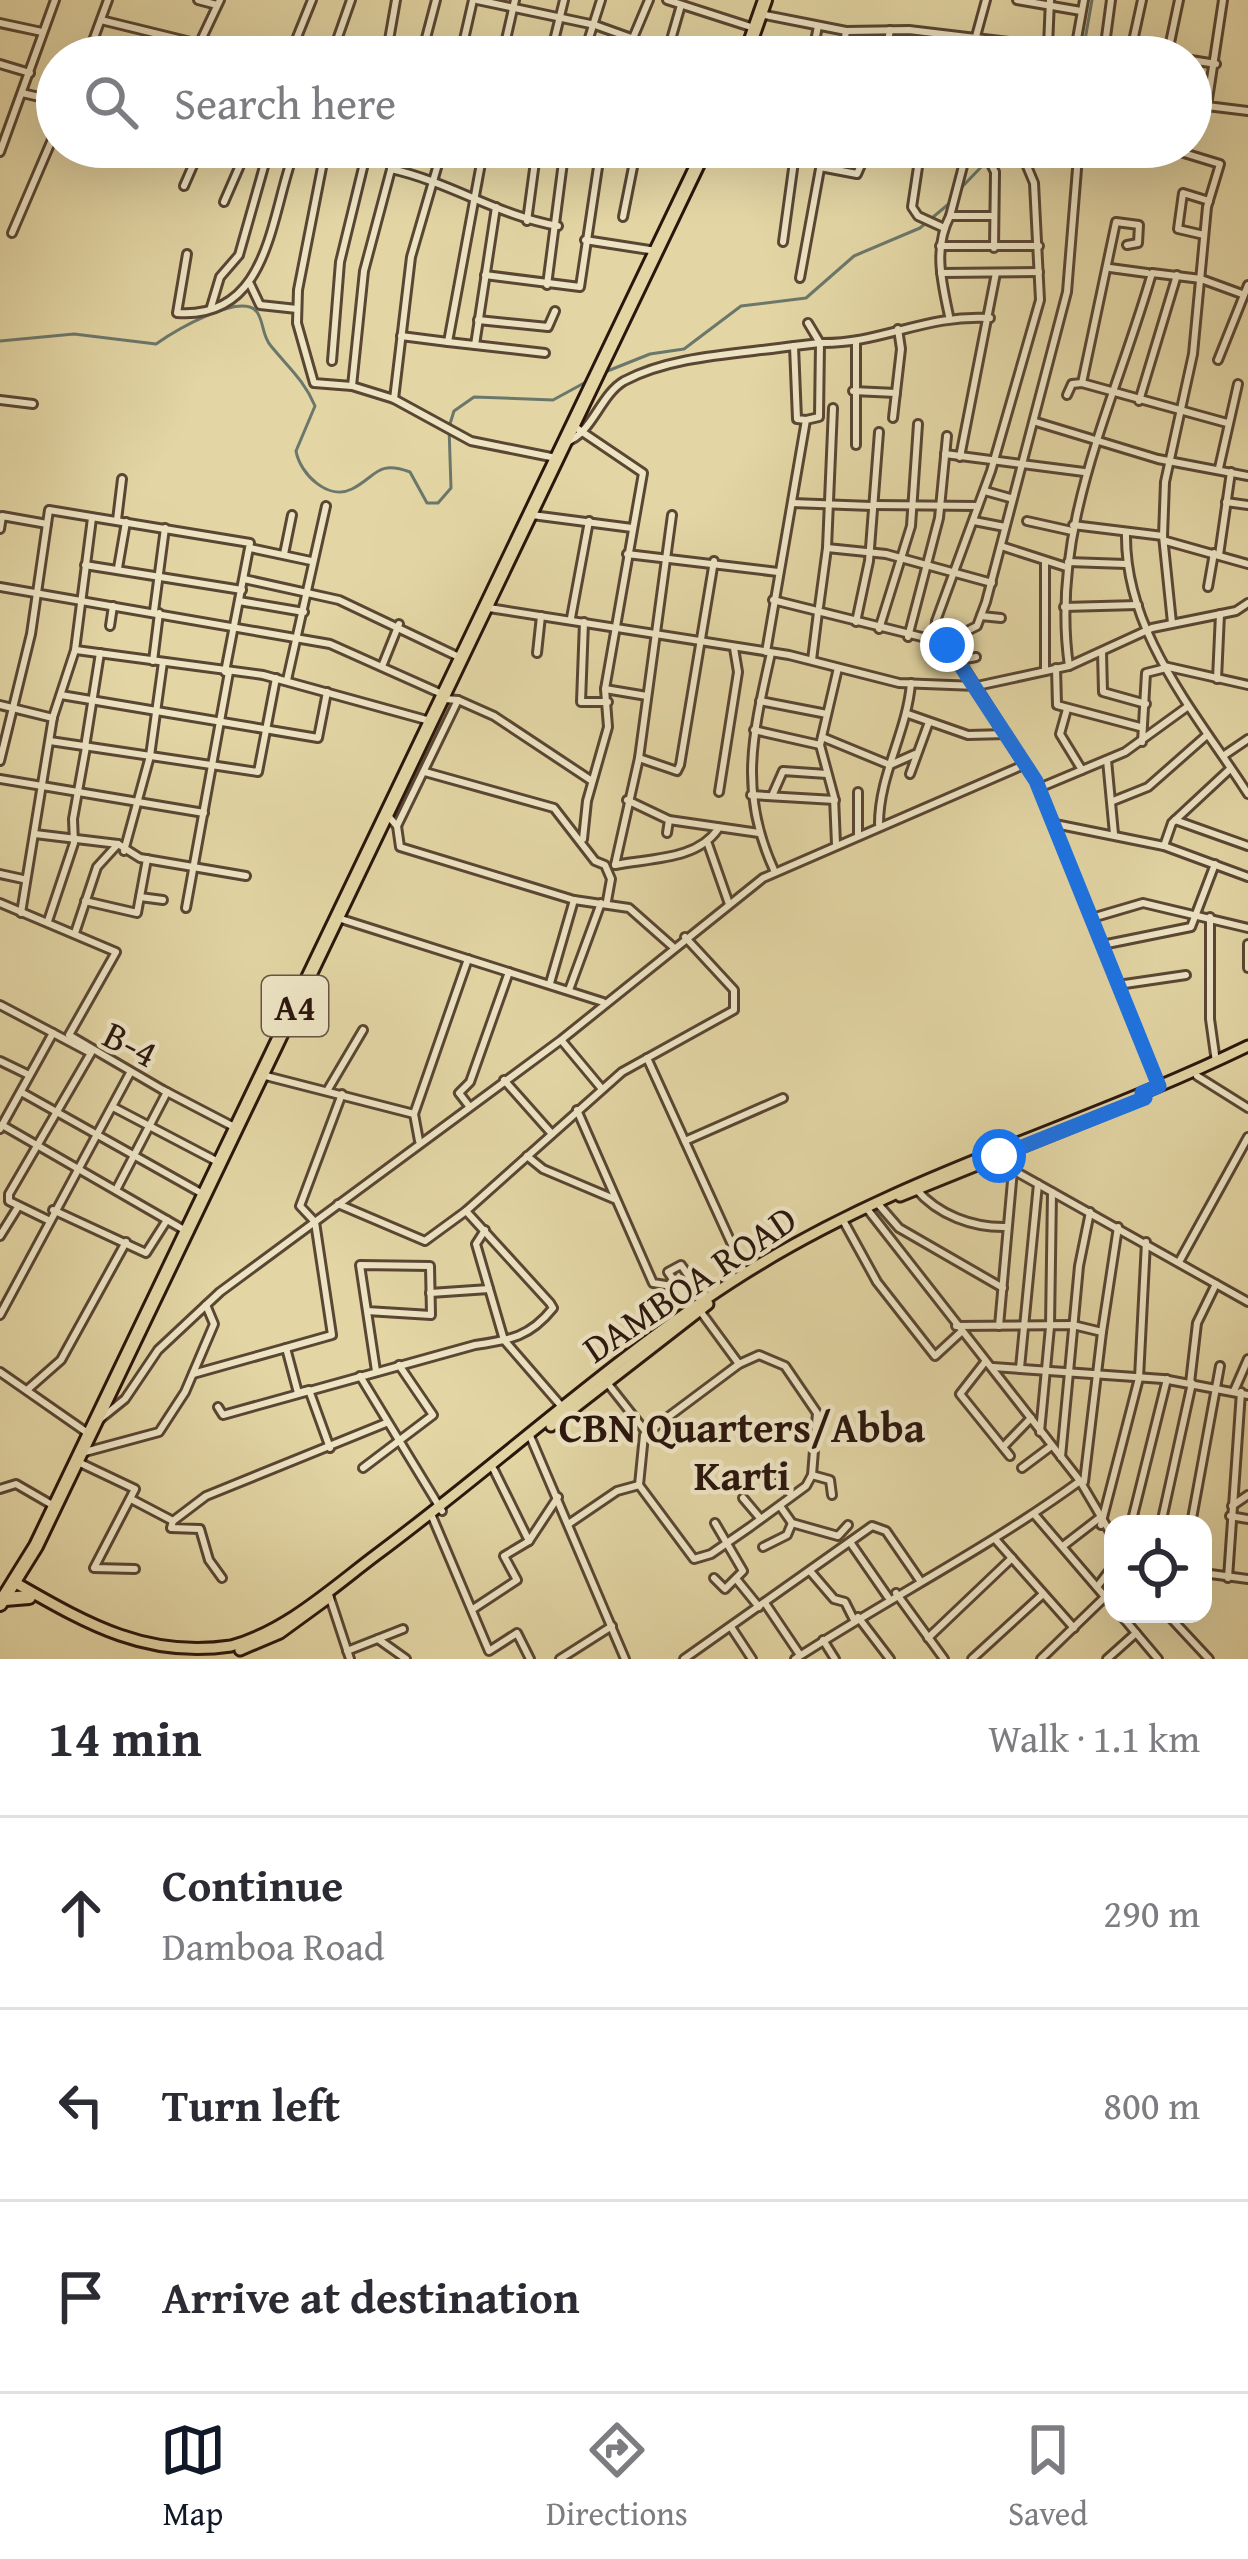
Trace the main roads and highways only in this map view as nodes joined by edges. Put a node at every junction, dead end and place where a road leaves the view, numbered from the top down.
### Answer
1 (763, 7) edge
2 (752, 36) edge
3 (696, 168) edge
4 (1248, 1049) edge
5 (1143, 1095) junction
6 (998, 1152) junction
7 (698, 1305) junction
8 (605, 1379) junction
9 (532, 1438) junction
10 (436, 1513) junction
11 (23, 1566) junction
12 (12, 1584) junction
13 (30, 1594) junction
14 (0, 1604) edge
15 (109, 1641) junction
16 (202, 1657) edge
17 (175, 1659) edge

1 - 2 highway
3 - 11 highway, A4
4 - 5 main road, DAMBOA ROAD
4 - 5 main road, DAMBOA ROAD
5 - 6 main road, DAMBOA ROAD
6 - 7 main road, DAMBOA ROAD
6 - 7 main road, DAMBOA ROAD
7 - 8 main road, DAMBOA ROAD
8 - 9 main road, DAMBOA ROAD
8 - 9 main road, DAMBOA ROAD
9 - 10 main road, DAMBOA ROAD
9 - 10 main road, DAMBOA ROAD
10 - 16 main road, DAMBOA ROAD
11 - 12 highway, A4
11 - 13 highway
12 - 13 main road, DAMBOA ROAD
12 - 14 highway, A4
13 - 14 highway
13 - 15 main road, DAMBOA ROAD
15 - 16 main road, DAMBOA ROAD
15 - 17 main road, DAMBOA ROAD

